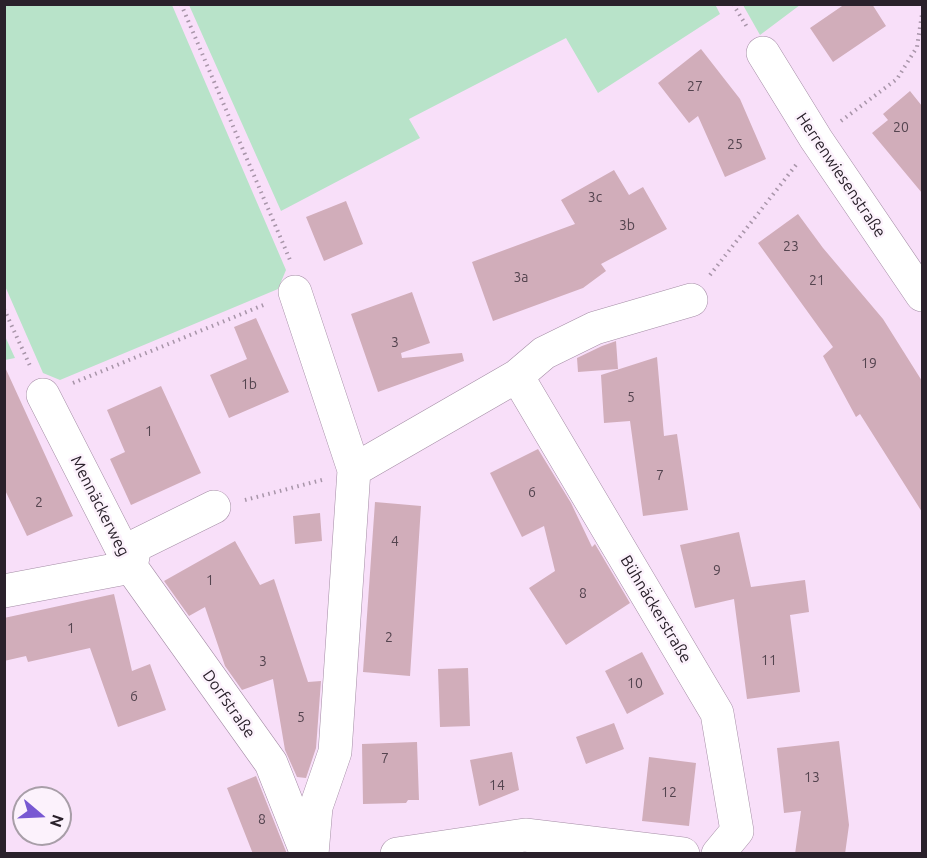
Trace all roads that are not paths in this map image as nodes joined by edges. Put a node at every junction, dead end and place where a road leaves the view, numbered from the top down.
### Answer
1 (763, 53) dead end
2 (295, 292) road end
3 (922, 295) edge
4 (691, 300) road end
5 (517, 376) junction
6 (43, 395) road end
7 (354, 470) junction
8 (214, 507) road end
9 (131, 567) junction
10 (4, 591) edge
11 (307, 854) edge
12 (312, 854) edge
13 (398, 854) edge
14 (683, 854) edge
15 (718, 854) edge

1 - 3 street, Herrenwiesenstraße
2 - 7 street
4 - 5 street
5 - 7 street
5 - 15 street, Bühnäckerstraße
6 - 9 street, Mennäckerweg
7 - 12 street
8 - 9 street
9 - 10 street, Mennäckerweg
9 - 11 street, Dorfstraße
13 - 14 street

